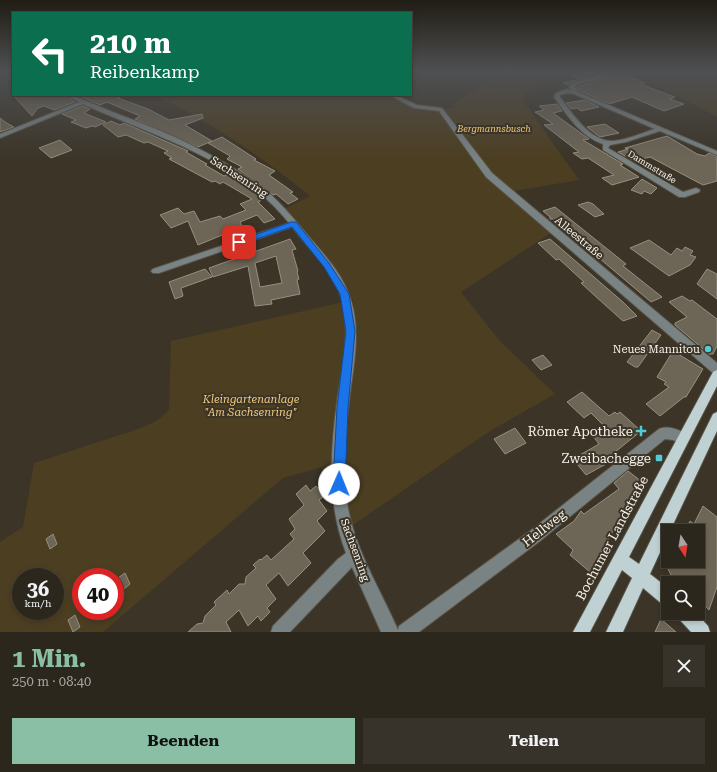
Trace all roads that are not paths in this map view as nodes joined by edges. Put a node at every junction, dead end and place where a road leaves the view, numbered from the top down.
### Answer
1 (80, 100) edge
2 (402, 100) edge
3 (560, 100) edge
4 (593, 100) edge
5 (83, 102) junction
6 (660, 129) junction
7 (0, 136) edge
8 (607, 143) junction
9 (717, 153) edge
10 (696, 190) dead end
11 (294, 224) junction
12 (156, 272) dead end
13 (717, 370) edge
14 (717, 375) edge
15 (717, 418) edge
16 (683, 438) junction
17 (355, 555) junction
18 (620, 559) junction
19 (642, 575) junction
20 (661, 592) edge
21 (691, 620) edge
22 (279, 632) edge
23 (390, 632) edge
24 (405, 632) edge
25 (581, 632) edge
26 (614, 632) edge
27 (702, 632) edge

1 - 5 street, Sachsenring
2 - 13 street, Alleestraße
3 - 8 street, Dammstraße
4 - 6 street
5 - 7 street
5 - 11 street, Sachsenring
6 - 8 street, Dammstraße
6 - 9 street
8 - 10 street, Dammstraße
11 - 12 street
11 - 17 street, Sachsenring
14 - 16 main road, Bochumer Landstraße
15 - 19 main road
16 - 18 main road, Bochumer Landstraße
16 - 24 street, Hellweg
17 - 22 street
17 - 23 street, Sachsenring
18 - 19 main road
18 - 25 main road, Bochumer Landstraße
19 - 20 main road
19 - 26 main road
21 - 27 main road

